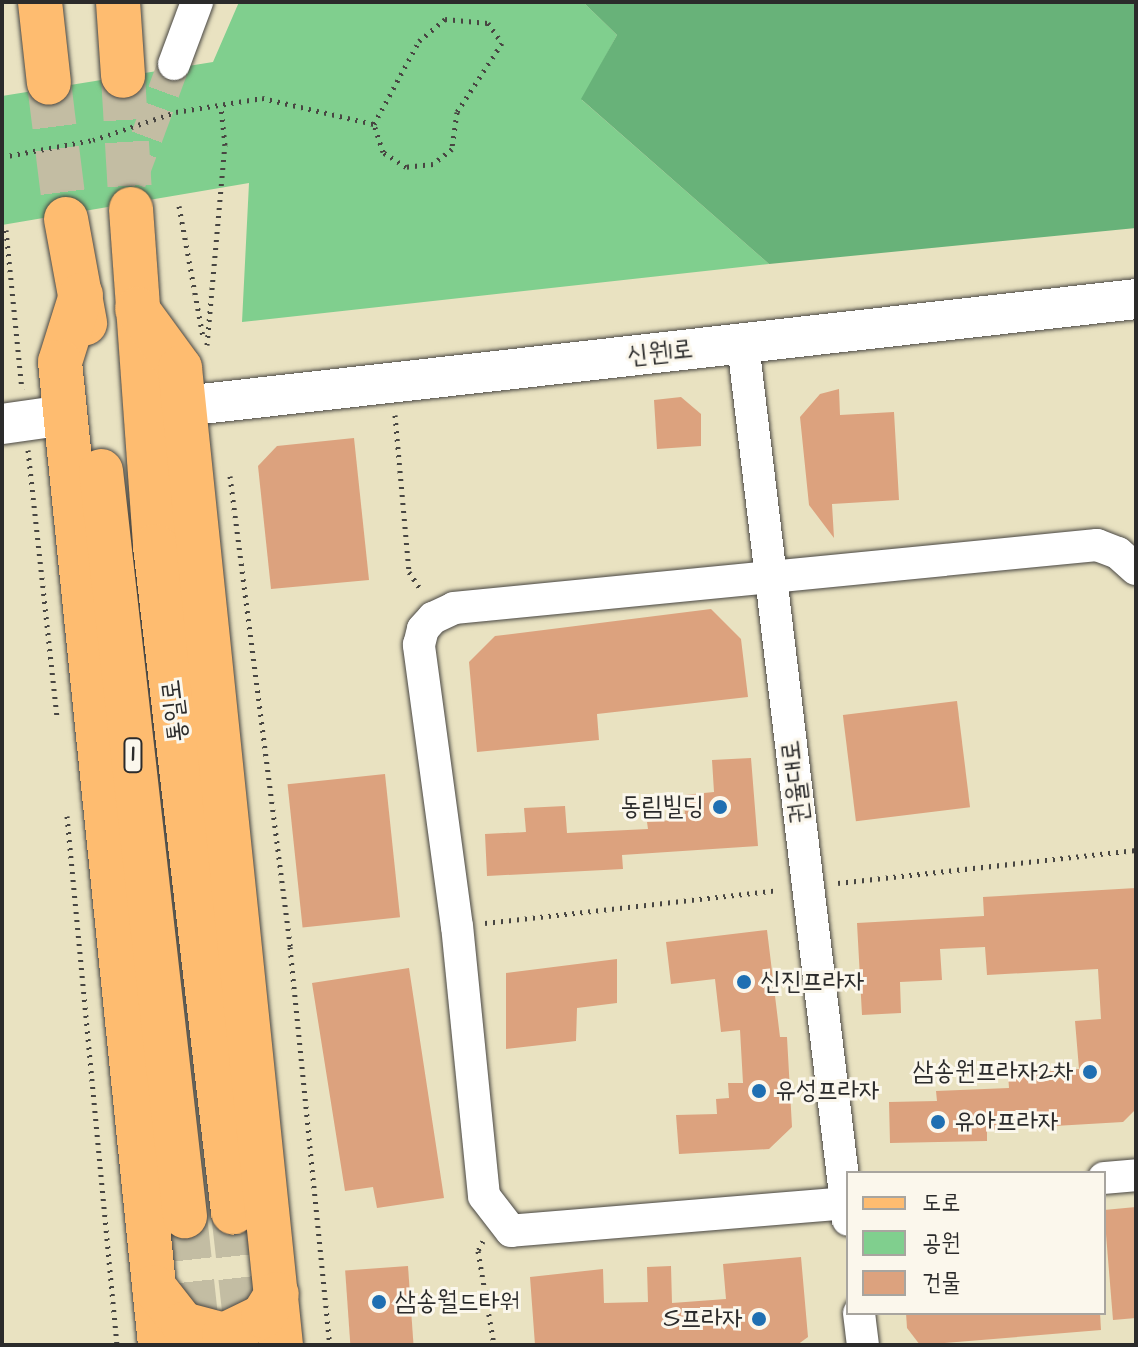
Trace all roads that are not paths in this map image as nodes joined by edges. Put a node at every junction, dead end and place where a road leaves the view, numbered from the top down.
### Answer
1 (40, 2) edge
2 (118, 2) edge
3 (197, 2) edge
4 (174, 64) tunnel mouth
5 (123, 76) tunnel mouth
6 (49, 83) tunnel mouth
7 (131, 209) tunnel mouth
8 (66, 219) tunnel mouth
9 (81, 295) junction
10 (1136, 299) edge
11 (137, 309) junction
12 (743, 344) junction
13 (184, 406) junction
14 (65, 415) junction
15 (2, 424) edge
16 (1136, 569) edge
17 (771, 577) junction
18 (1136, 1175) edge
19 (1106, 1178) edge
20 (846, 1201) edge
21 (846, 1209) edge
22 (233, 1212) tunnel mouth
23 (185, 1216) tunnel mouth
24 (154, 1287) junction
25 (277, 1294) junction
26 (859, 1315) edge
27 (160, 1345) edge
28 (281, 1345) edge
29 (863, 1345) edge

1 - 6 main road
2 - 5 main road
3 - 4 street
7 - 11 main road, 통일로 / 1
8 - 9 main road, 통일로 / 1
9 - 14 main road
9 - 23 main road, 통일로 / 1
10 - 12 street, 신원1로
11 - 13 main road
11 - 22 main road, 통일로 / 1
12 - 13 street, 신원1로
12 - 17 street, 권율대로
13 - 25 main road
14 - 15 street
14 - 24 main road
16 - 17 street
17 - 20 street, 권율대로
17 - 21 street
18 - 19 street
24 - 25 main road
24 - 27 main road
25 - 28 main road
26 - 29 street

